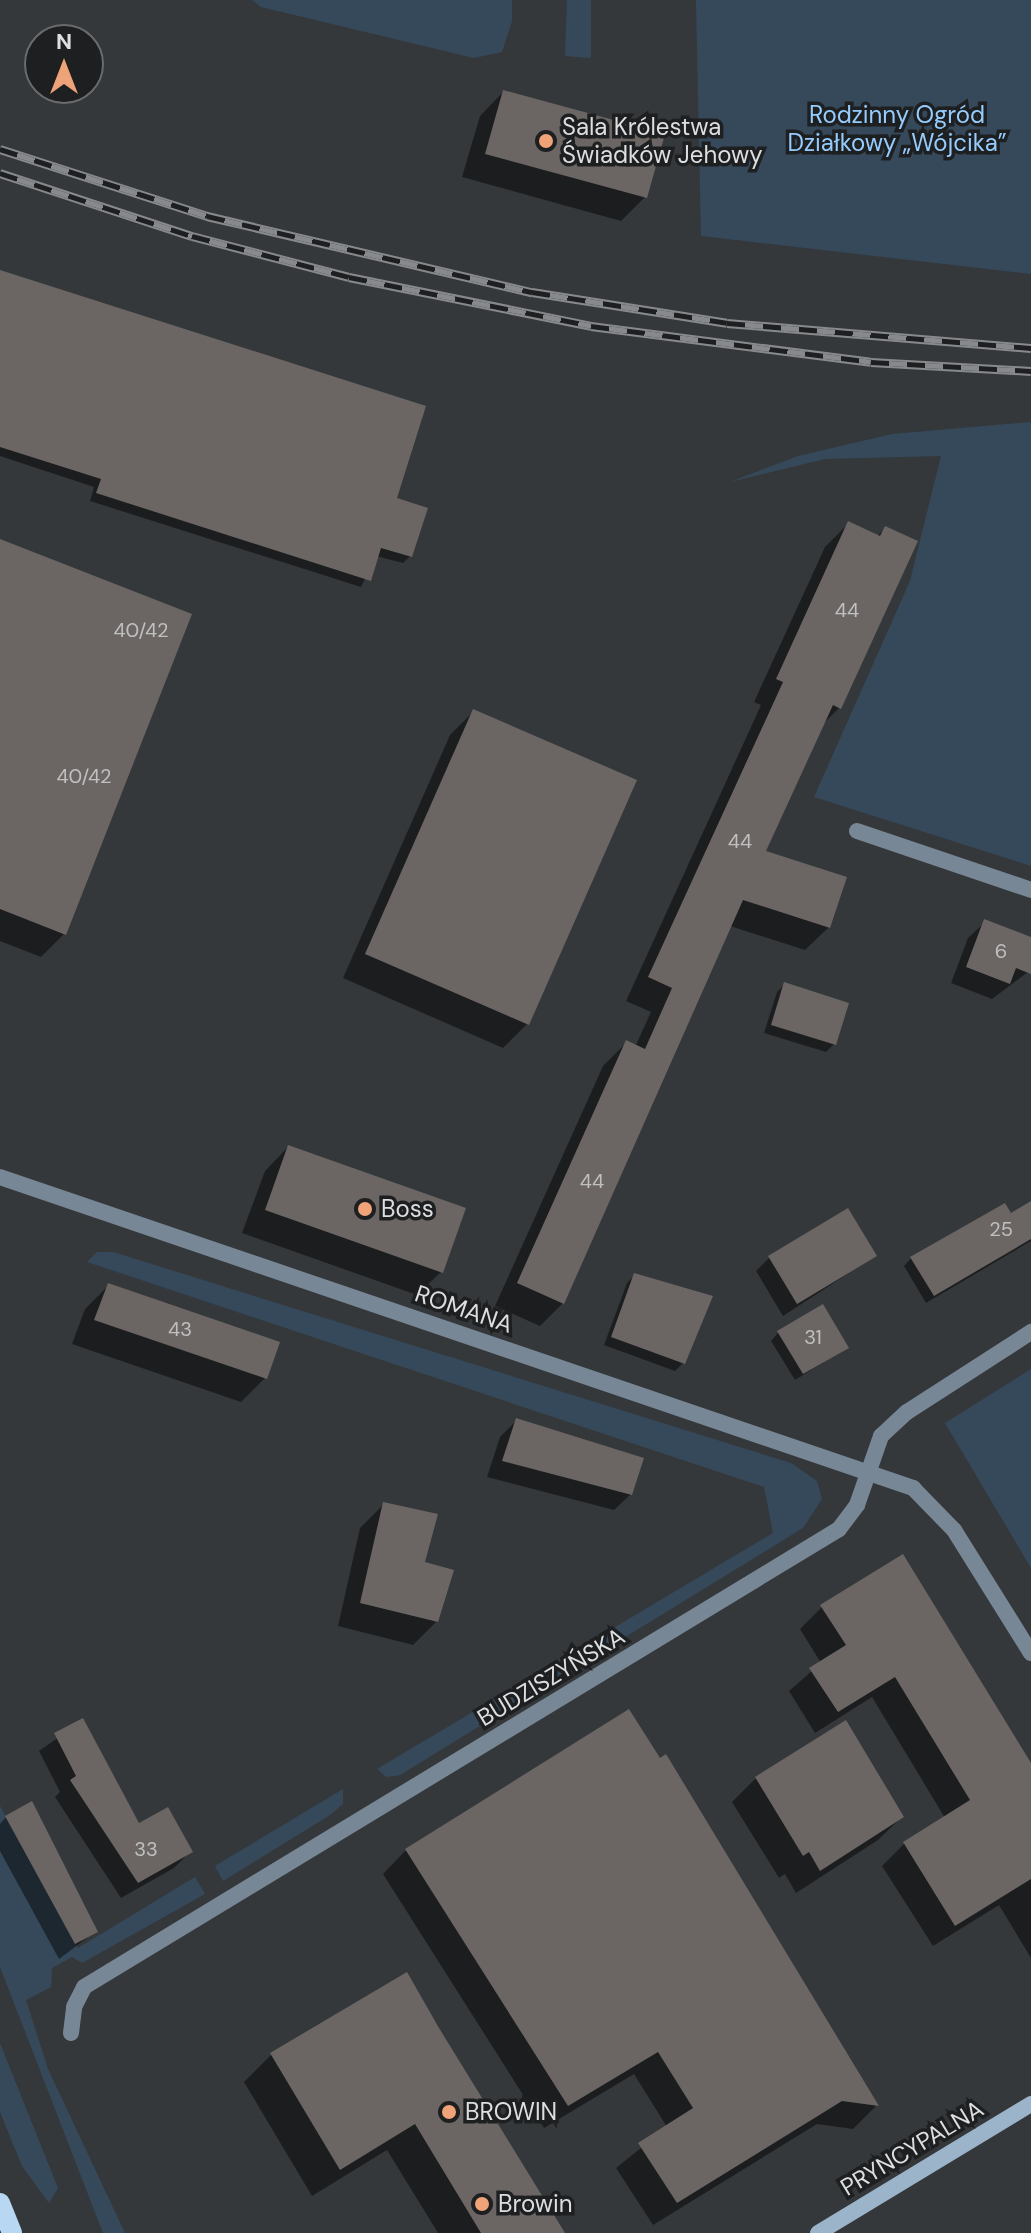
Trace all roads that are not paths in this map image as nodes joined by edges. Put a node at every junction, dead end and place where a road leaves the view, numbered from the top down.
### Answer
1 (857, 831) dead end
2 (1031, 890) edge
3 (0, 1177) edge
4 (1031, 1332) edge
5 (871, 1473) junction
6 (1031, 1653) edge
7 (71, 2033) dead end
8 (1031, 2104) edge
9 (0, 2203) edge
10 (12, 2233) edge
11 (818, 2233) edge

1 - 2 street
3 - 5 street, ROMANA
4 - 5 street, BUDZISZYŃSKA
5 - 6 street, ROMANA
5 - 7 street, BUDZISZYŃSKA
8 - 11 street, PRYNCYPALNA
9 - 10 main road

